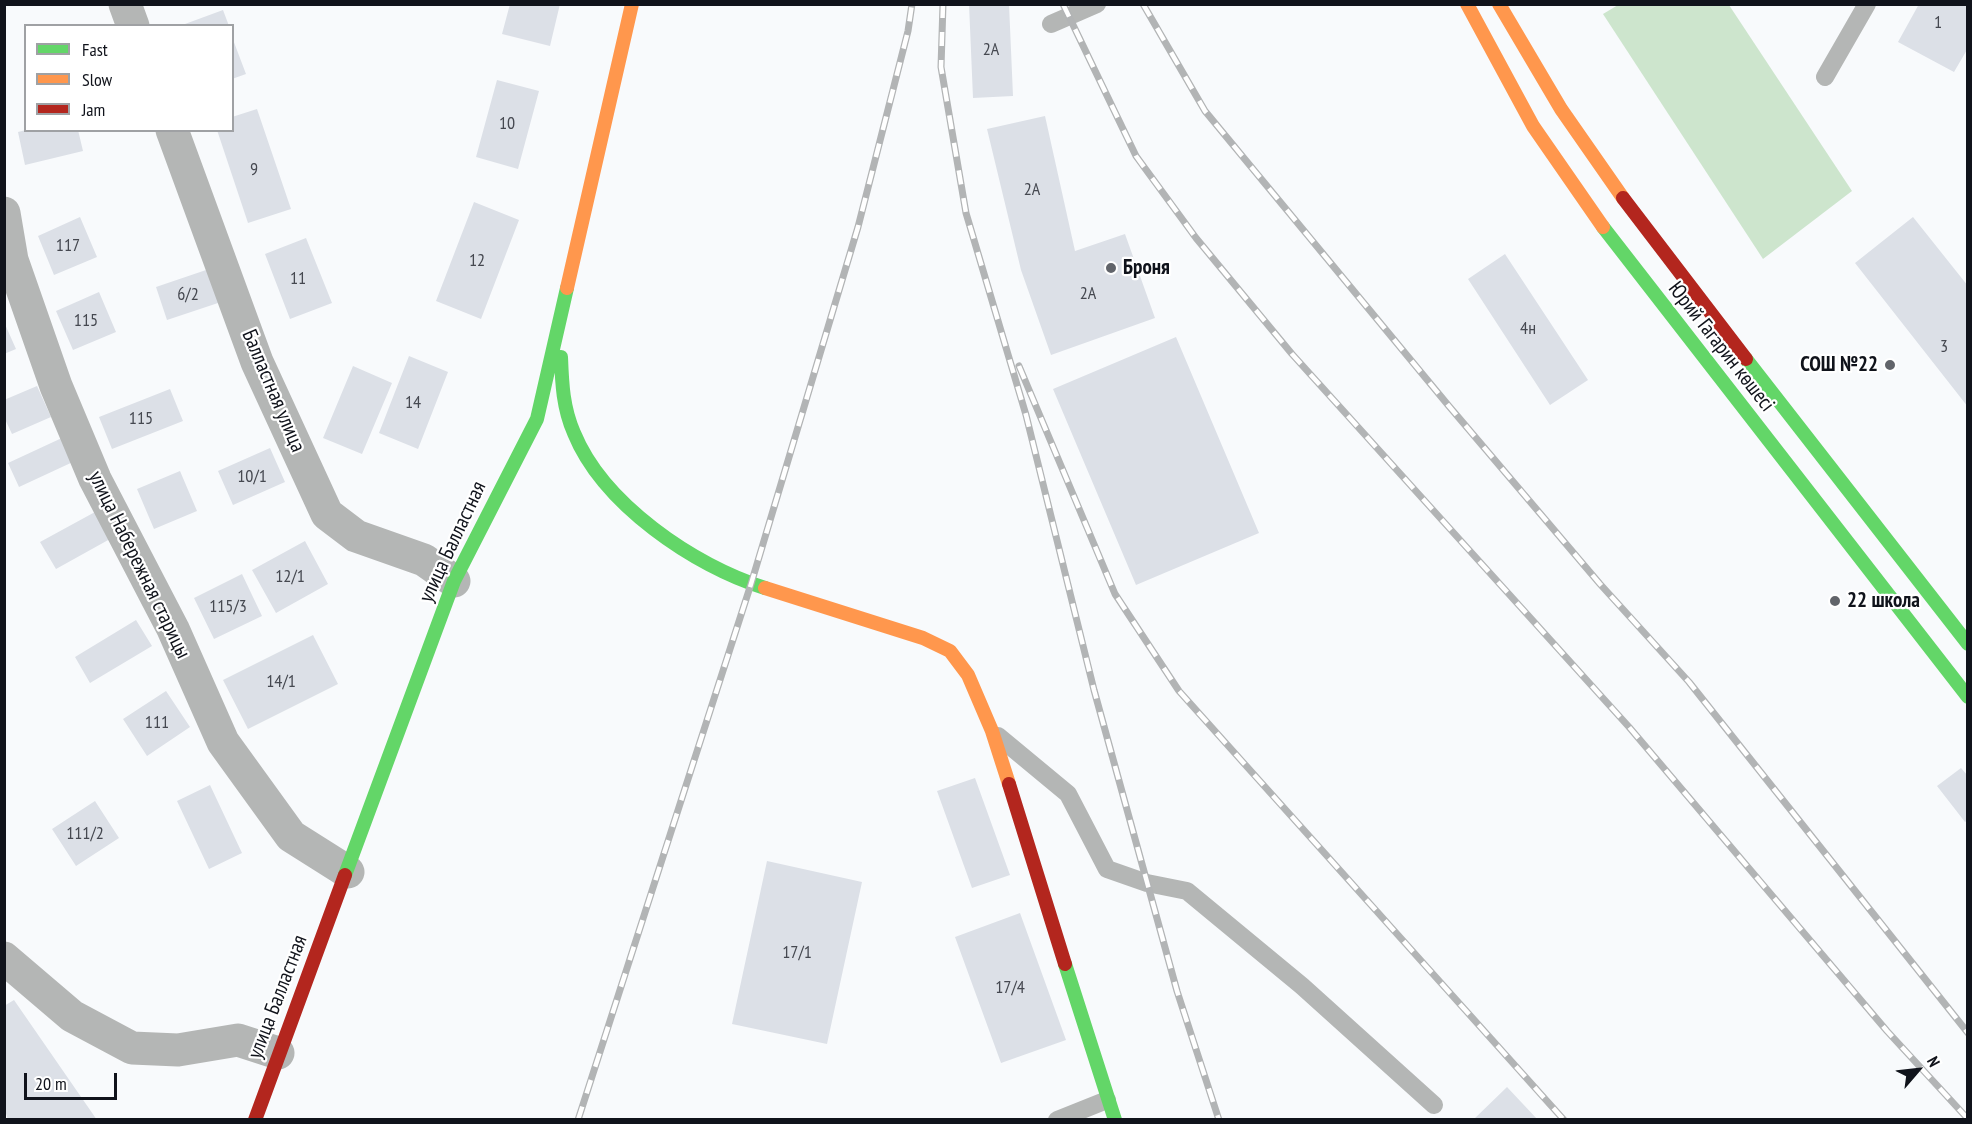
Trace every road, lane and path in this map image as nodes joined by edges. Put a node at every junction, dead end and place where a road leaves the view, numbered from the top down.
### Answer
1 (125, 4) edge
2 (632, 4) edge
3 (1097, 4) edge
4 (1467, 4) edge
5 (1499, 4) edge
6 (1867, 4) edge
7 (132, 24) edge
8 (1051, 24) dead end
9 (1825, 77) dead end
10 (173, 132) edge
11 (4, 213) edge
12 (567, 293) junction
13 (454, 581) junction
14 (1968, 644) edge
15 (1968, 697) edge
16 (992, 731) junction
17 (348, 873) junction
18 (4, 958) edge
19 (278, 1053) junction
20 (1107, 1100) junction
21 (1434, 1105) dead end
22 (255, 1119) edge
23 (1057, 1119) edge
24 (1115, 1119) edge

1 - 7 street
2 - 12 street, улица Балластная
3 - 8 lane
4 - 15 street, Юрий Гагарин көшесі
5 - 14 street, Юрий Гагарин көшесі
6 - 9 lane
10 - 13 street, Балластная улица
11 - 17 street, улица Набережная старицы
12 - 13 street, улица Балластная
12 - 16 street
13 - 17 street, улица Балластная
16 - 20 street
16 - 21 lane
17 - 19 street, улица Балластная
18 - 19 street
19 - 22 street, улица Балластная
20 - 23 lane
20 - 24 street

